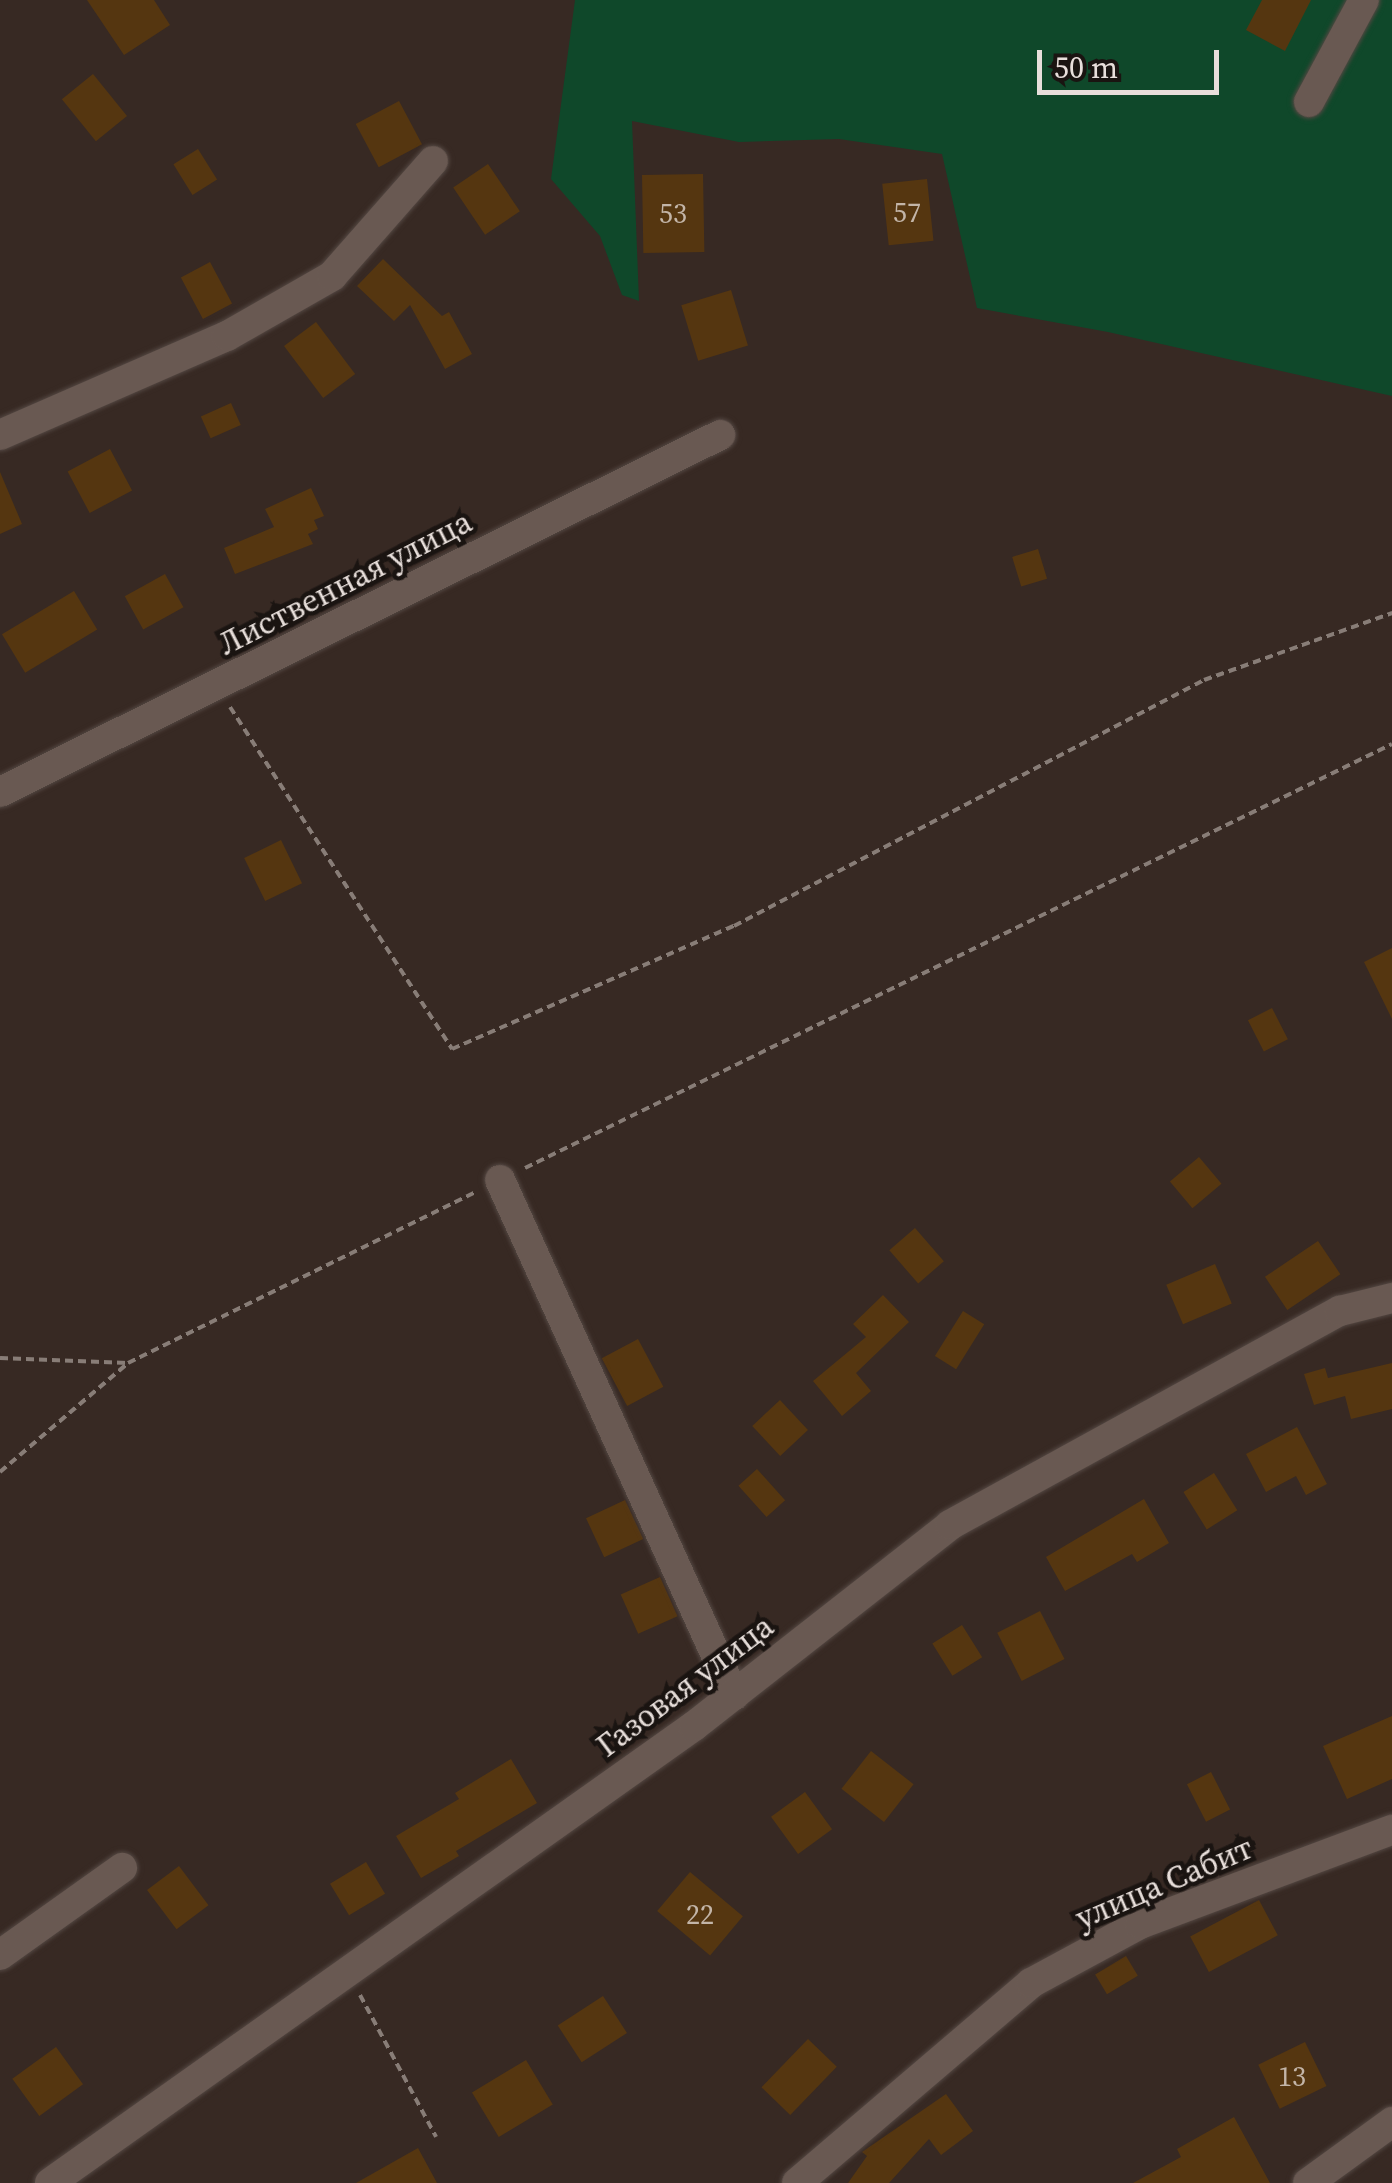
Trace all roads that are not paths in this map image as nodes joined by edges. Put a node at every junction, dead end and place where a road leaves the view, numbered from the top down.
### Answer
1 (1364, 0) edge
2 (1309, 102) dead end
3 (433, 161) dead end
4 (0, 435) edge
5 (720, 435) dead end
6 (0, 792) edge
7 (500, 1180) road end
8 (1392, 1298) edge
9 (734, 1695) junction
10 (1392, 1830) edge
11 (122, 1868) dead end
12 (0, 1955) edge
13 (1392, 2122) edge
14 (50, 2183) edge
15 (797, 2183) edge
16 (1308, 2183) edge

1 - 2 street
3 - 4 street
5 - 6 street, Лиственная улица
7 - 9 street
8 - 9 street, Газовая улица
9 - 14 street, Газовая улица
10 - 15 street, улица Сабит
11 - 12 street
13 - 16 street

